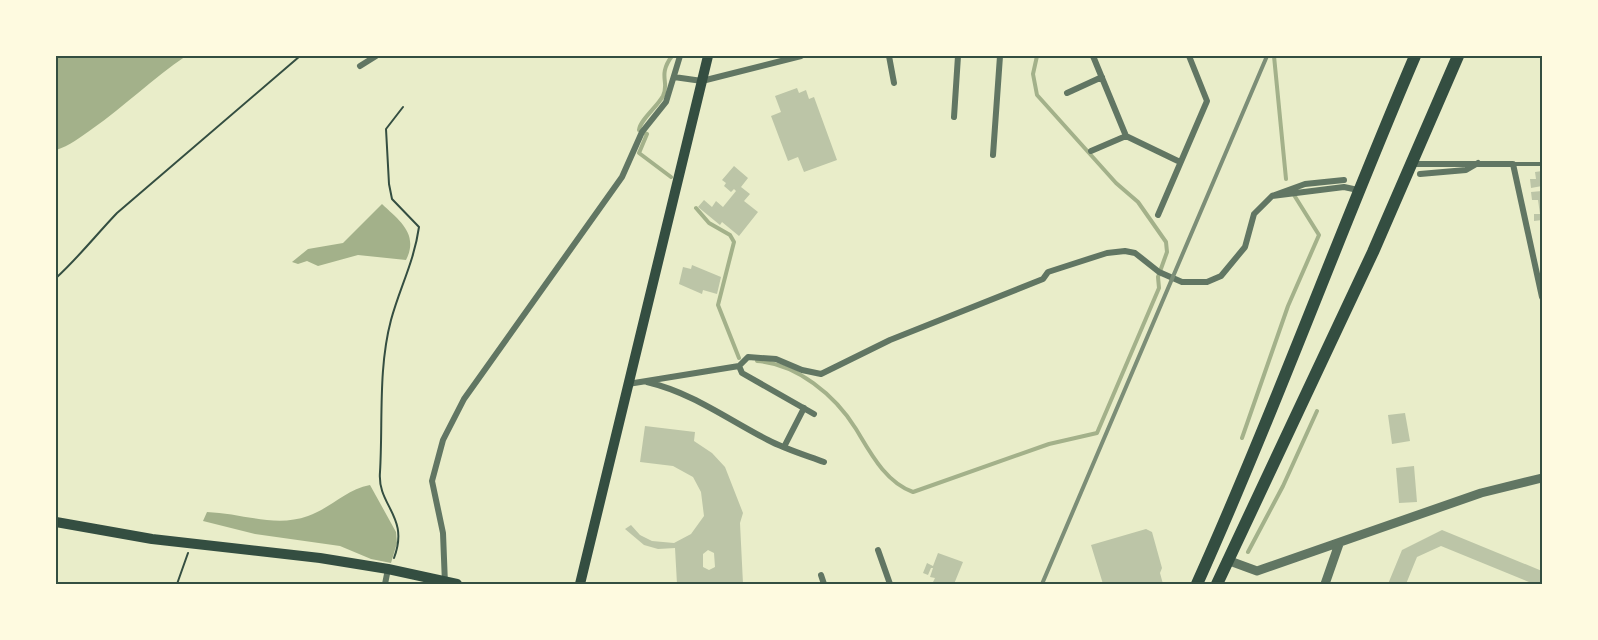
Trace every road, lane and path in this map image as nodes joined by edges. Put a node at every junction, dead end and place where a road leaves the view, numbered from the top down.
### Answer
1 (300, 56) edge
2 (376, 56) edge
3 (680, 56) edge
4 (708, 56) edge
5 (801, 56) edge
6 (889, 56) edge
7 (958, 56) edge
8 (1000, 56) edge
9 (1093, 56) edge
10 (1189, 56) edge
11 (1415, 56) edge
12 (1458, 56) edge
13 (360, 66) dead end
14 (674, 76) junction
15 (1102, 77) junction
16 (702, 81) junction
17 (894, 83) dead end
18 (1067, 93) dead end
19 (404, 107) dead end
20 (954, 117) dead end
21 (1126, 136) junction
22 (1091, 151) dead end
23 (993, 155) dead end
24 (1180, 162) junction
25 (1478, 163) junction
26 (1411, 164) junction
27 (1513, 164) junction
28 (1542, 164) edge
29 (1420, 174) dead end
30 (1344, 180) dead end
31 (1358, 190) junction
32 (1272, 196) junction
33 (1158, 215) dead end
34 (56, 278) edge
35 (1542, 297) edge
36 (739, 366) junction
37 (646, 382) junction
38 (627, 384) junction
39 (804, 408) junction
40 (814, 414) dead end
41 (784, 447) junction
42 (824, 462) dead end
43 (1542, 478) edge
44 (56, 522) edge
45 (1339, 544) junction
46 (878, 550) dead end
47 (188, 553) dead end
48 (1227, 560) junction
49 (388, 569) junction
50 (820, 575) dead end
51 (445, 583) edge
52 (177, 584) edge
53 (147, 585) edge
54 (385, 585) edge
55 (457, 585) edge
56 (580, 585) edge
57 (824, 585) edge
58 (890, 585) edge
59 (1197, 585) edge
60 (1216, 585) edge
61 (1325, 585) edge

1 - 34 path
2 - 13 street
3 - 14 street
4 - 16 main road
5 - 16 street
6 - 17 street
7 - 20 street
8 - 23 street
9 - 15 street
10 - 24 street
11 - 31 highway
12 - 26 highway
14 - 16 street
14 - 51 street
15 - 18 street
15 - 21 street
16 - 38 main road
19 - 49 path
21 - 22 street
21 - 24 street
24 - 33 street
25 - 26 street
25 - 27 street
25 - 29 street
26 - 48 highway
27 - 28 lane
27 - 35 street
30 - 32 street
31 - 32 street
31 - 59 highway
32 - 36 street
36 - 37 street
36 - 39 street
37 - 38 street
37 - 41 street
38 - 56 main road
39 - 40 street
39 - 41 street
41 - 42 street
43 - 45 street
44 - 49 main road
45 - 48 street
45 - 61 street
46 - 58 street
47 - 52 path
48 - 60 highway
49 - 51 main road
49 - 54 street
50 - 57 street
51 - 55 main road
52 - 53 path

